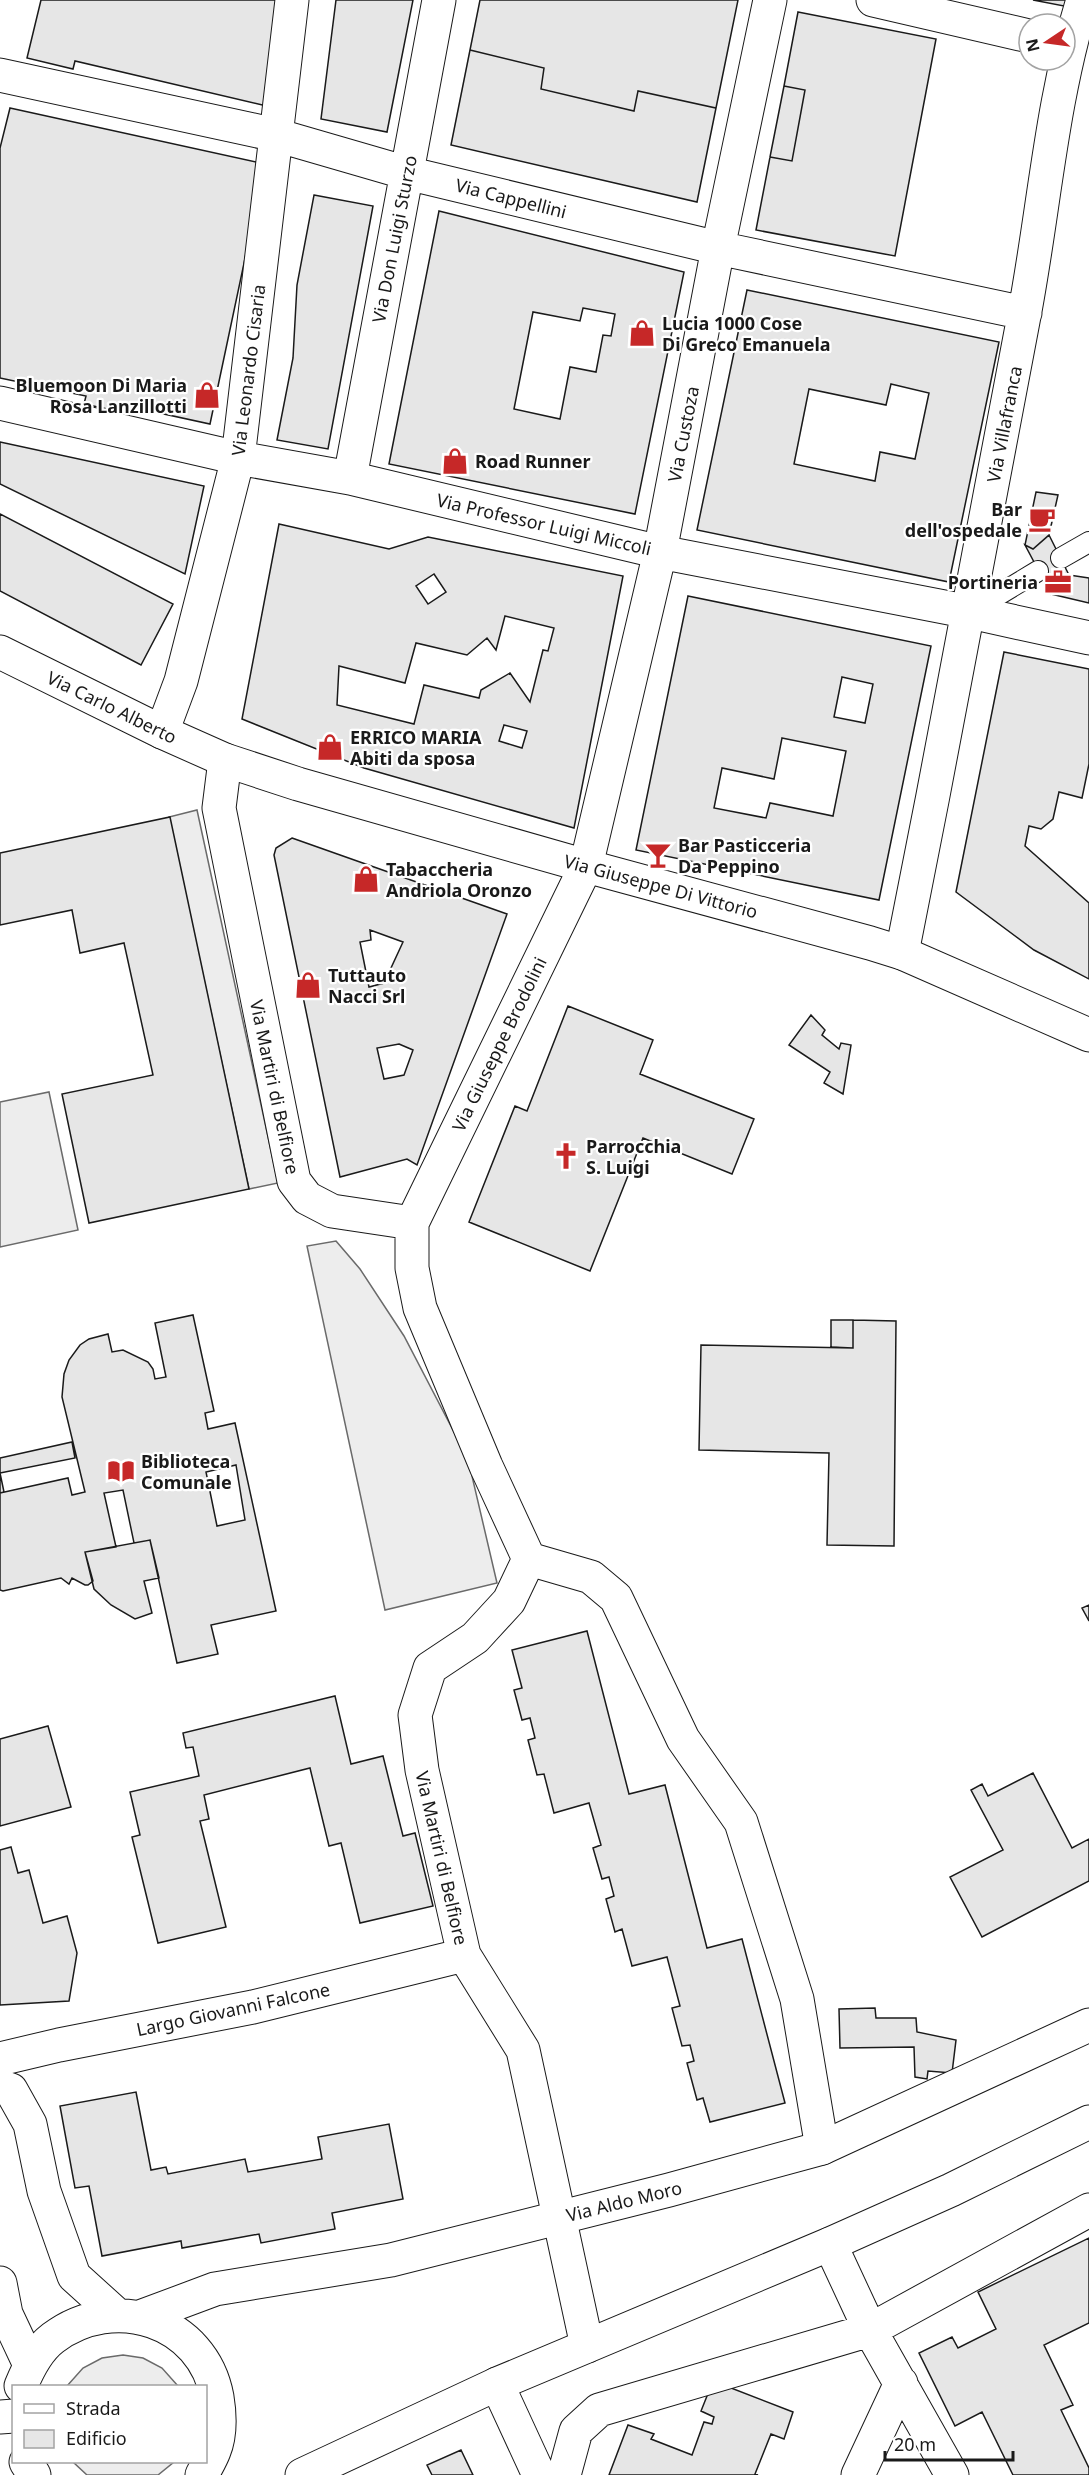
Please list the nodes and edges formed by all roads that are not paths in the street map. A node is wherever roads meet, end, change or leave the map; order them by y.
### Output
1 (292, 0) edge
2 (439, 0) edge
3 (770, 0) edge
4 (873, 0) edge
5 (1083, 0) edge
6 (1077, 16) edge
7 (1017, 33) edge
8 (1063, 72) edge
9 (0, 75) edge
10 (276, 135) junction
11 (407, 173) junction
12 (718, 248) junction
13 (1025, 313) junction
14 (0, 403) edge
15 (238, 458) junction
16 (350, 478) junction
17 (1089, 542) edge
18 (660, 552) junction
19 (1061, 558) dead end
20 (1038, 571) dead end
21 (970, 612) junction
22 (1089, 638) edge
23 (0, 652) edge
24 (162, 732) junction
25 (225, 760) junction
26 (586, 866) junction
27 (902, 953) junction
28 (1089, 1035) edge
29 (412, 1223) junction
30 (529, 1559) junction
31 (464, 1955) junction
32 (1089, 2025) edge
33 (0, 2059) edge
34 (0, 2086) edge
35 (1089, 2122) edge
36 (822, 2148) junction
37 (1089, 2210) edge
38 (560, 2217) junction
39 (830, 2244) junction
40 (0, 2283) edge
41 (128, 2316) junction
42 (870, 2330) junction
43 (587, 2346) junction
44 (25, 2376) edge
45 (901, 2383) junction
46 (497, 2384) junction
47 (201, 2475) edge
48 (302, 2475) edge
49 (539, 2475) edge
50 (564, 2475) edge
51 (858, 2475) edge
52 (952, 2475) edge

1 - 10 street, Via Leonardo Cisaria
2 - 11 street, Via Don Luigi Sturzo
3 - 12 street, Via Custoza
4 - 7 street
5 - 6 street, Via Villafranca
8 - 13 street, Via Villafranca
9 - 10 street, Via Cappellini
10 - 11 street, Via Cappellini
10 - 15 street, Via Leonardo Cisaria
11 - 12 street, Via Cappellini
11 - 16 street, Via Don Luigi Sturzo
12 - 13 street, Via Cappellini
12 - 18 street, Via Custoza
13 - 21 street, Via Villafranca
14 - 15 street, Via Professor Luigi Miccoli
15 - 16 street, Via Professor Luigi Miccoli
15 - 24 street, Via Leonardo Cisaria
16 - 18 street, Via Professor Luigi Miccoli
17 - 19 lane
18 - 21 street, Via Professor Luigi Miccoli
18 - 26 street, Via Custoza
20 - 21 lane
21 - 22 street, Via Professor Luigi Miccoli
21 - 27 street, Via Villafranca
23 - 24 street, Via Carlo Alberto
24 - 25 street, Via Carlo Alberto
25 - 26 street, Via Giuseppe Di Vittorio
25 - 29 street, Via Martiri di Belfiore
26 - 27 street, Via Giuseppe Di Vittorio
26 - 29 street, Via Giuseppe Brodolini
27 - 28 street, Via Giuseppe Di Vittorio
29 - 30 street
30 - 31 street, Via Martiri di Belfiore
30 - 36 street
31 - 33 street, Largo Giovanni Falcone
31 - 38 street, Via Martiri di Belfiore
32 - 36 street, Via Aldo Moro
34 - 41 street
35 - 39 street
36 - 38 street, Via Aldo Moro
37 - 42 street
38 - 41 street, Via Aldo Moro
38 - 43 street, Via Martiri di Belfiore
39 - 42 street
39 - 43 street
40 - 44 street
41 - 44 street, Via Aldo Moro
41 - 47 street
42 - 45 street
42 - 50 street
43 - 46 street
45 - 51 street
45 - 52 street
46 - 48 street
46 - 49 street

